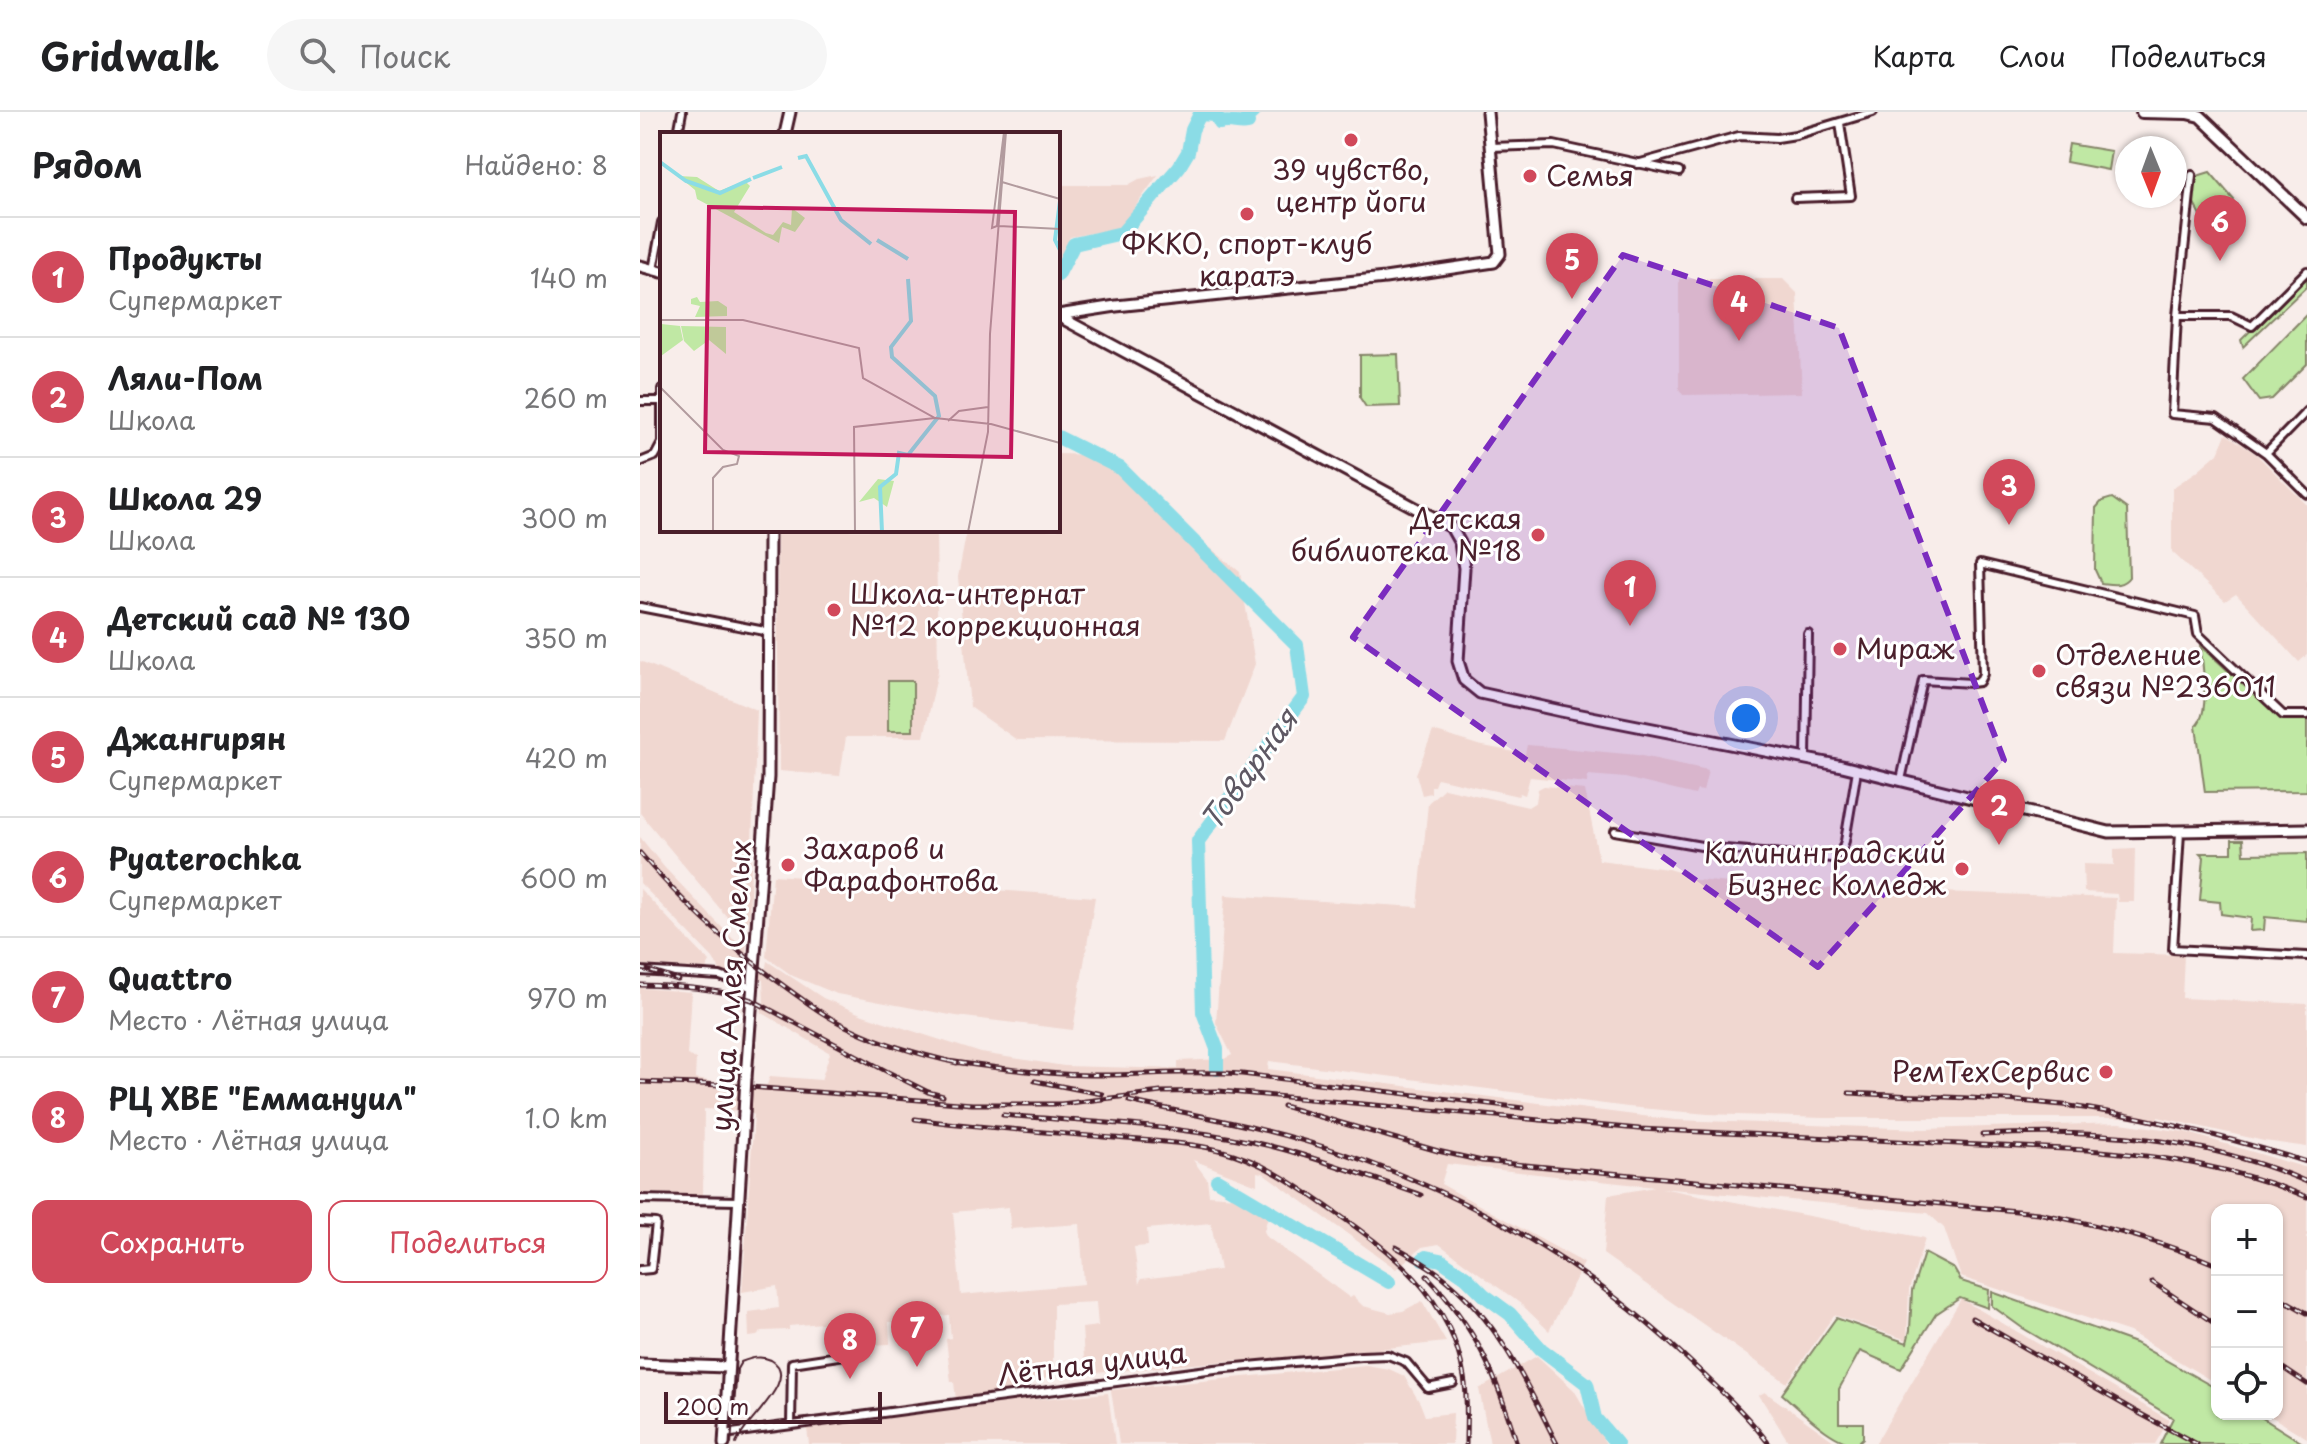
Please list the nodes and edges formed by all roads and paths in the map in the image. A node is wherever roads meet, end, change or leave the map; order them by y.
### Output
1 (682, 112) edge
2 (790, 112) edge
3 (1487, 112) edge
4 (1873, 112) edge
5 (2142, 112) edge
6 (1840, 123) junction
7 (678, 132) edge
8 (785, 132) edge
9 (1490, 147) junction
10 (1637, 164) junction
11 (1679, 172) dead end
12 (2192, 175) dead end
13 (1795, 198) dead end
14 (2307, 218) edge
15 (660, 246) edge
16 (640, 266) edge
17 (658, 271) edge
18 (2307, 271) edge
19 (1095, 309) junction
20 (1060, 316) edge
21 (2177, 316) junction
22 (1060, 317) edge
23 (1088, 331) junction
24 (2307, 411) edge
25 (660, 447) edge
26 (2266, 453) junction
27 (640, 462) edge
28 (2307, 494) edge
29 (769, 532) edge
30 (640, 607) edge
31 (770, 632) junction
32 (1808, 634) dead end
33 (2307, 715) edge
34 (1806, 758) junction
35 (1857, 770) junction
36 (1896, 779) junction
37 (2307, 829) edge
38 (1615, 831) dead end
39 (2180, 832) junction
40 (2307, 956) edge
41 (640, 971) edge
42 (753, 988) junction
43 (640, 1199) edge
44 (738, 1201) junction
45 (640, 1222) edge
46 (640, 1270) edge
47 (865, 1352) dead end
48 (640, 1364) edge
49 (727, 1367) junction
50 (1453, 1383) dead end
51 (791, 1425) junction
52 (724, 1439) edge

1 - 7 street
2 - 8 main road
3 - 9 main road
4 - 6 street
5 - 14 main road
6 - 10 street
6 - 13 street
9 - 10 street
9 - 19 main road
10 - 11 street
12 - 21 street
15 - 17 street
16 - 17 main road
18 - 21 street
19 - 20 main road
19 - 23 main road
21 - 26 street
22 - 23 main road
23 - 34 main road
24 - 26 street
25 - 27 street
26 - 28 street
29 - 31 main road, улица Аллея Смелых
30 - 31 street
31 - 42 main road, улица Аллея Смелых
32 - 34 street
33 - 36 street
34 - 35 main road
35 - 36 main road
35 - 38 street
36 - 39 main road
37 - 39 main road
39 - 40 street
41 - 42 street
42 - 44 main road, улица Аллея Смелых, bridge
43 - 44 street
44 - 49 main road, улица Аллея Смелых
45 - 46 street
47 - 51 street
48 - 49 main road
49 - 52 main road, улица Аллея Смелых
50 - 51 street, Лётная улица
51 - 52 street, Лётная улица

